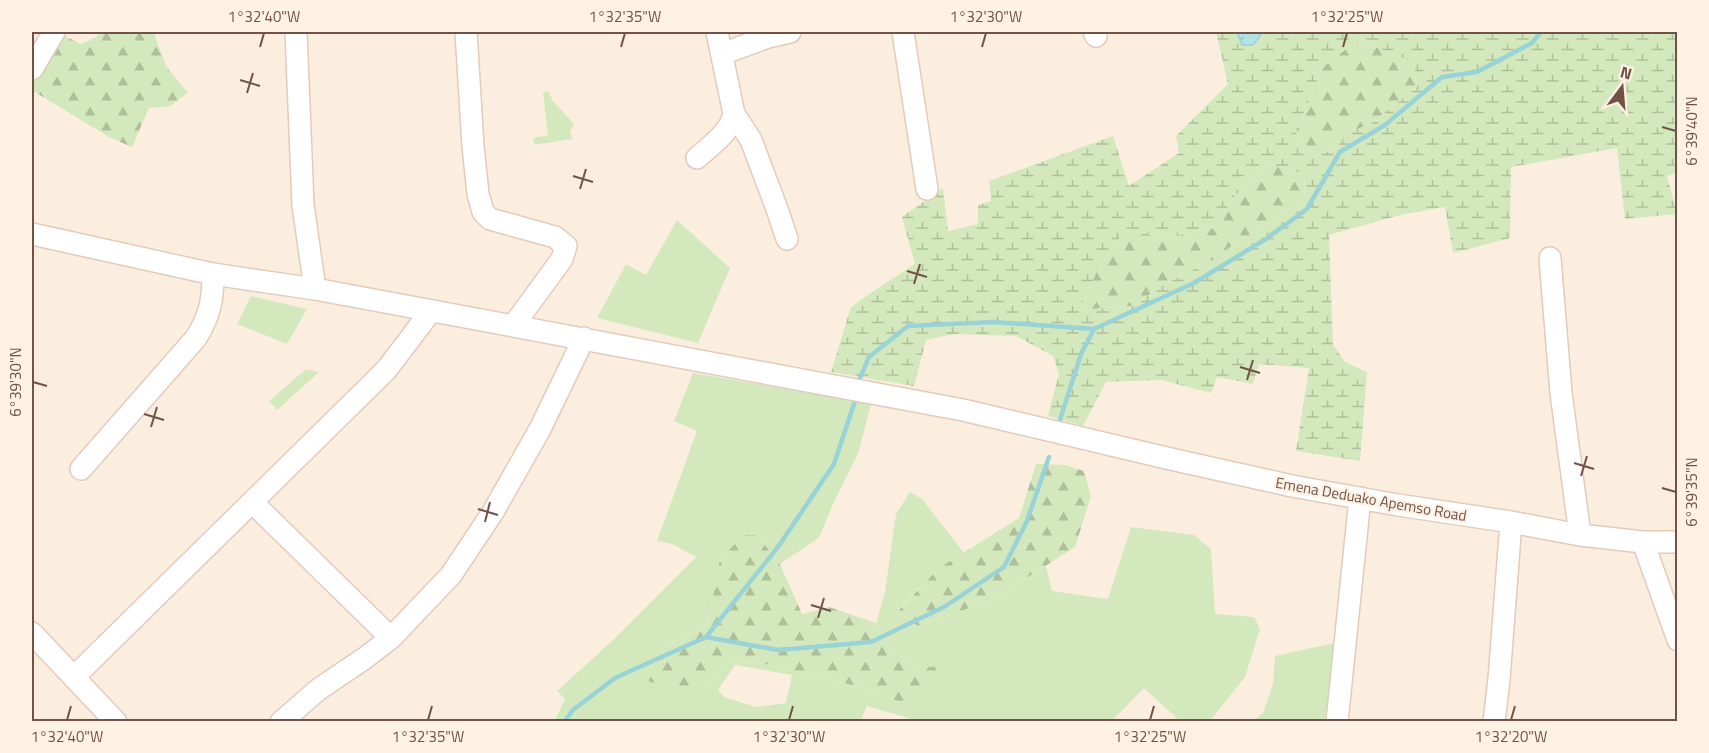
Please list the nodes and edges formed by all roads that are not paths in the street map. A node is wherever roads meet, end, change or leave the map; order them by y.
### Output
1 (54, 32) edge
2 (296, 32) edge
3 (466, 32) edge
4 (717, 32) edge
5 (790, 32) edge
6 (903, 32) edge
7 (722, 54) junction
8 (32, 69) edge
9 (734, 114) junction
10 (697, 158) dead end
11 (927, 189) dead end
12 (32, 234) edge
13 (787, 239) dead end
14 (1550, 258) dead end
15 (213, 274) junction
16 (315, 290) junction
17 (431, 311) junction
18 (513, 326) junction
19 (584, 339) junction
20 (81, 469) dead end
21 (1360, 498) junction
22 (252, 501) junction
23 (1511, 522) junction
24 (1580, 535) junction
25 (1643, 542) junction
26 (1677, 542) edge
27 (32, 633) edge
28 (391, 638) junction
29 (1677, 640) edge
30 (74, 677) junction
31 (116, 722) edge
32 (281, 722) edge
33 (1337, 722) edge
34 (1494, 722) edge

1 - 8 street
2 - 16 street
3 - 18 street
4 - 7 street
5 - 7 street
6 - 11 street
7 - 9 street
9 - 10 street
9 - 13 street
12 - 15 street, Emena Deduako Apemso Road
14 - 24 street
15 - 16 street, Emena Deduako Apemso Road
15 - 20 street
16 - 17 street, Emena Deduako Apemso Road
17 - 18 street, Emena Deduako Apemso Road
17 - 22 street
18 - 19 street, Emena Deduako Apemso Road
19 - 21 street, Emena Deduako Apemso Road
19 - 28 street
21 - 23 street, Emena Deduako Apemso Road
21 - 33 street
22 - 28 street
22 - 30 street
23 - 24 street, Emena Deduako Apemso Road
23 - 34 street
24 - 25 street, Emena Deduako Apemso Road
25 - 26 street, Emena Deduako Apemso Road
25 - 29 street
27 - 30 street
28 - 32 street
30 - 31 street

